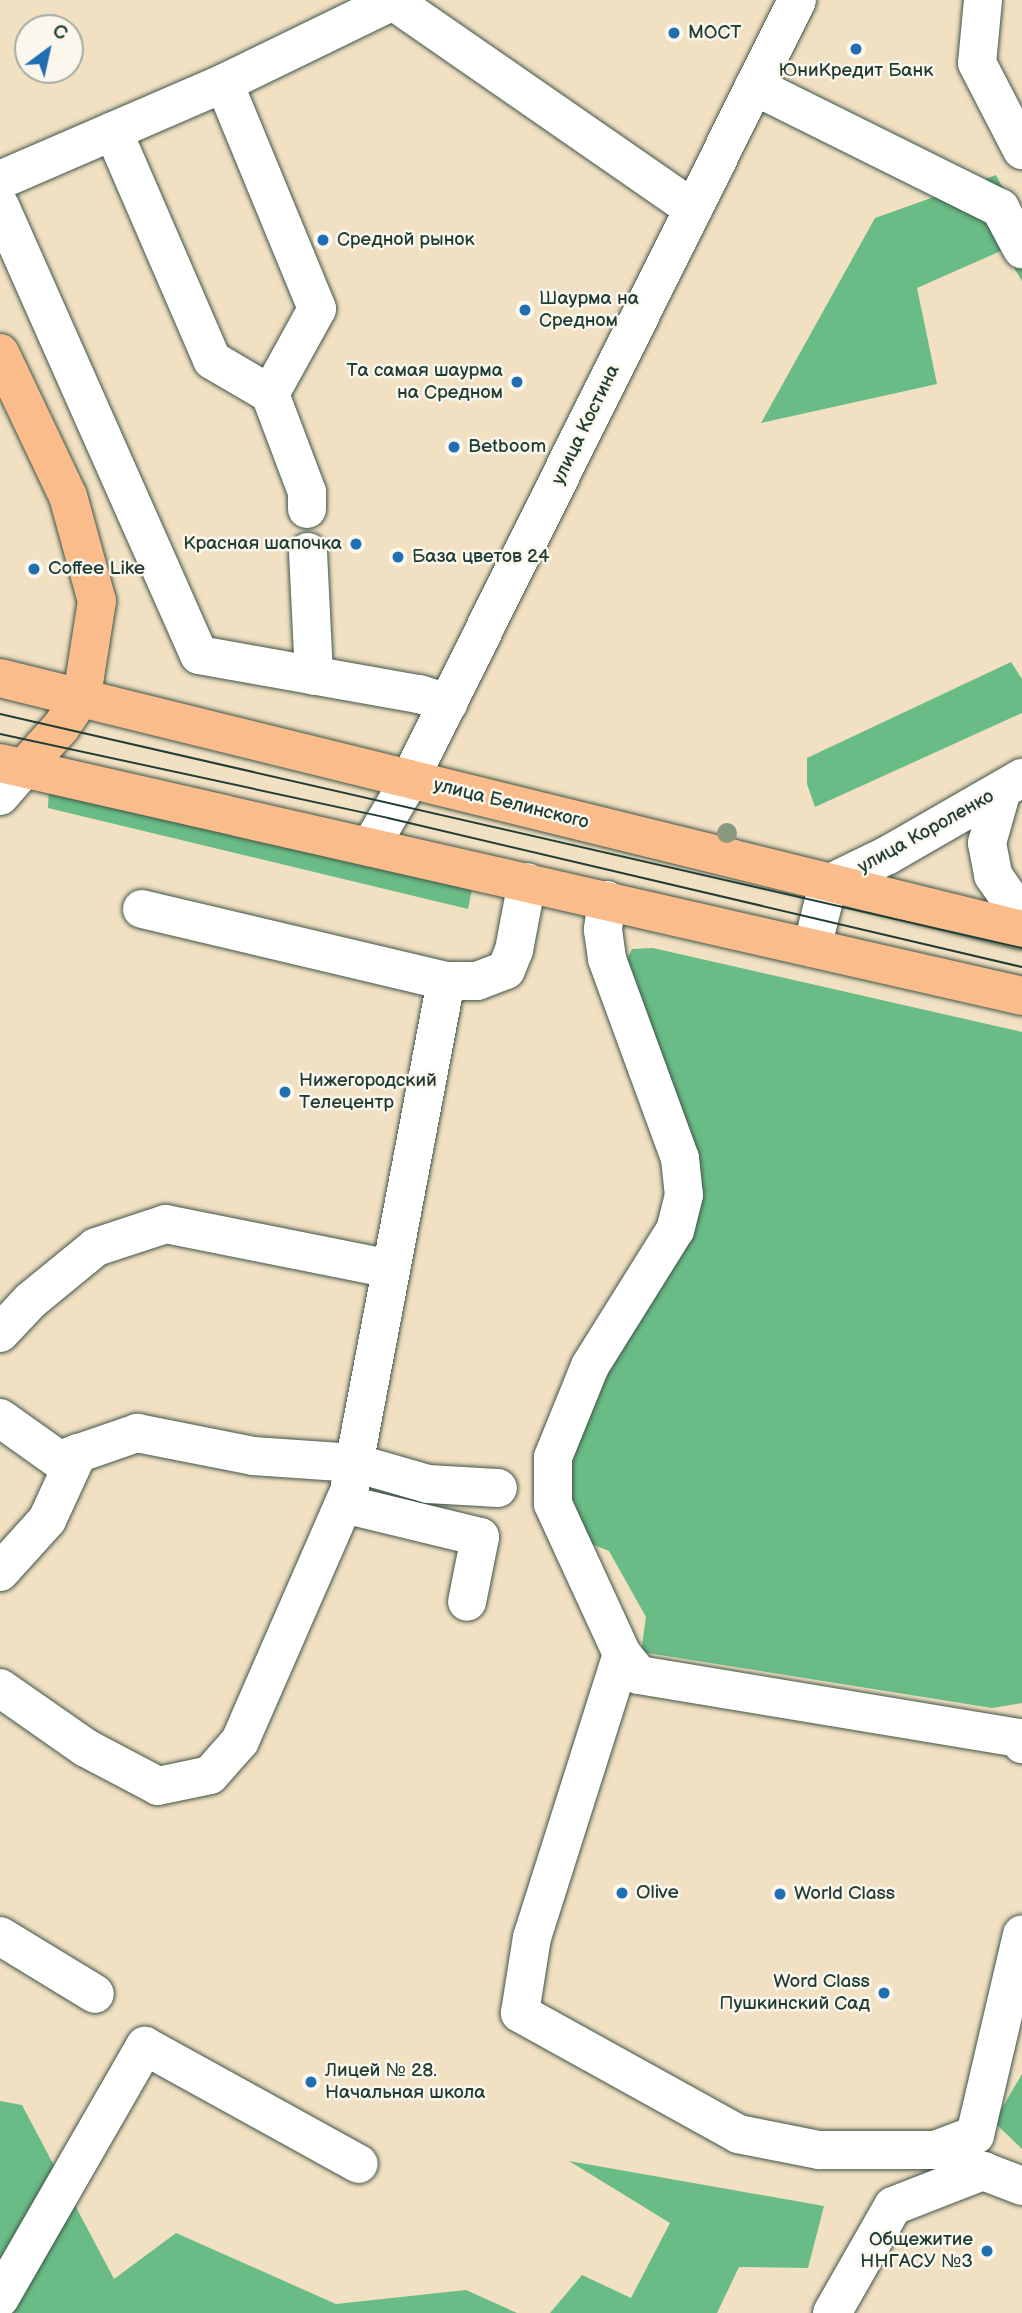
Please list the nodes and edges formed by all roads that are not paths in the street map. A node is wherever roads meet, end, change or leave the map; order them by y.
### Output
1 (797, 0) edge
2 (982, 0) edge
3 (224, 83) junction
4 (754, 86) junction
5 (113, 131) junction
6 (1022, 150) edge
7 (0, 180) edge
8 (0, 206) edge
9 (693, 209) junction
10 (1022, 249) edge
11 (0, 353) edge
12 (270, 394) junction
13 (307, 509) dead end
14 (308, 552) dead end
15 (314, 676) junction
16 (0, 678) edge
17 (82, 696) junction
18 (449, 703) junction
19 (8, 776) edge
20 (410, 779) junction
21 (1012, 784) edge
22 (370, 847) junction
23 (527, 882) junction
24 (828, 884) junction
25 (607, 900) junction
26 (142, 909) dead end
27 (1022, 917) edge
28 (1022, 930) edge
29 (812, 948) junction
30 (446, 981) junction
31 (1022, 996) edge
32 (391, 1269) junction
33 (0, 1333) edge
34 (0, 1418) edge
35 (78, 1453) junction
36 (355, 1463) junction
37 (498, 1488) dead end
38 (344, 1504) junction
39 (0, 1572) edge
40 (467, 1602) dead end
41 (622, 1654) junction
42 (0, 1688) edge
43 (1022, 1744) edge
44 (1022, 1934) edge
45 (0, 1936) edge
46 (95, 1994) dead end
47 (359, 2164) dead end
48 (1022, 2186) edge
49 (0, 2298) edge
50 (832, 2313) edge

1 - 4 street, улица Костина
2 - 6 street
3 - 5 street
3 - 9 street
3 - 12 street
4 - 9 street, улица Костина
4 - 10 street
5 - 7 street
5 - 12 street
8 - 15 street
9 - 18 street, улица Костина
11 - 17 main road
12 - 13 street
14 - 15 street
15 - 18 street
16 - 17 main road, улица Белинского
17 - 19 main road
17 - 20 main road, улица Белинского
18 - 20 street, улица Костина
19 - 22 main road
20 - 22 street, улица Костина
20 - 24 main road, улица Белинского
21 - 24 street, улица Короленко
21 - 27 street
22 - 23 main road
23 - 25 main road
23 - 30 street
24 - 28 main road, улица Белинского
24 - 29 street
25 - 29 main road
25 - 41 street
26 - 30 street
29 - 31 main road
30 - 32 street
32 - 33 street
32 - 36 street
34 - 35 street
35 - 36 street
35 - 39 street
36 - 37 street
36 - 38 street
38 - 40 street
38 - 42 street
41 - 43 street
41 - 44 street
45 - 46 street
47 - 49 street
48 - 50 street

